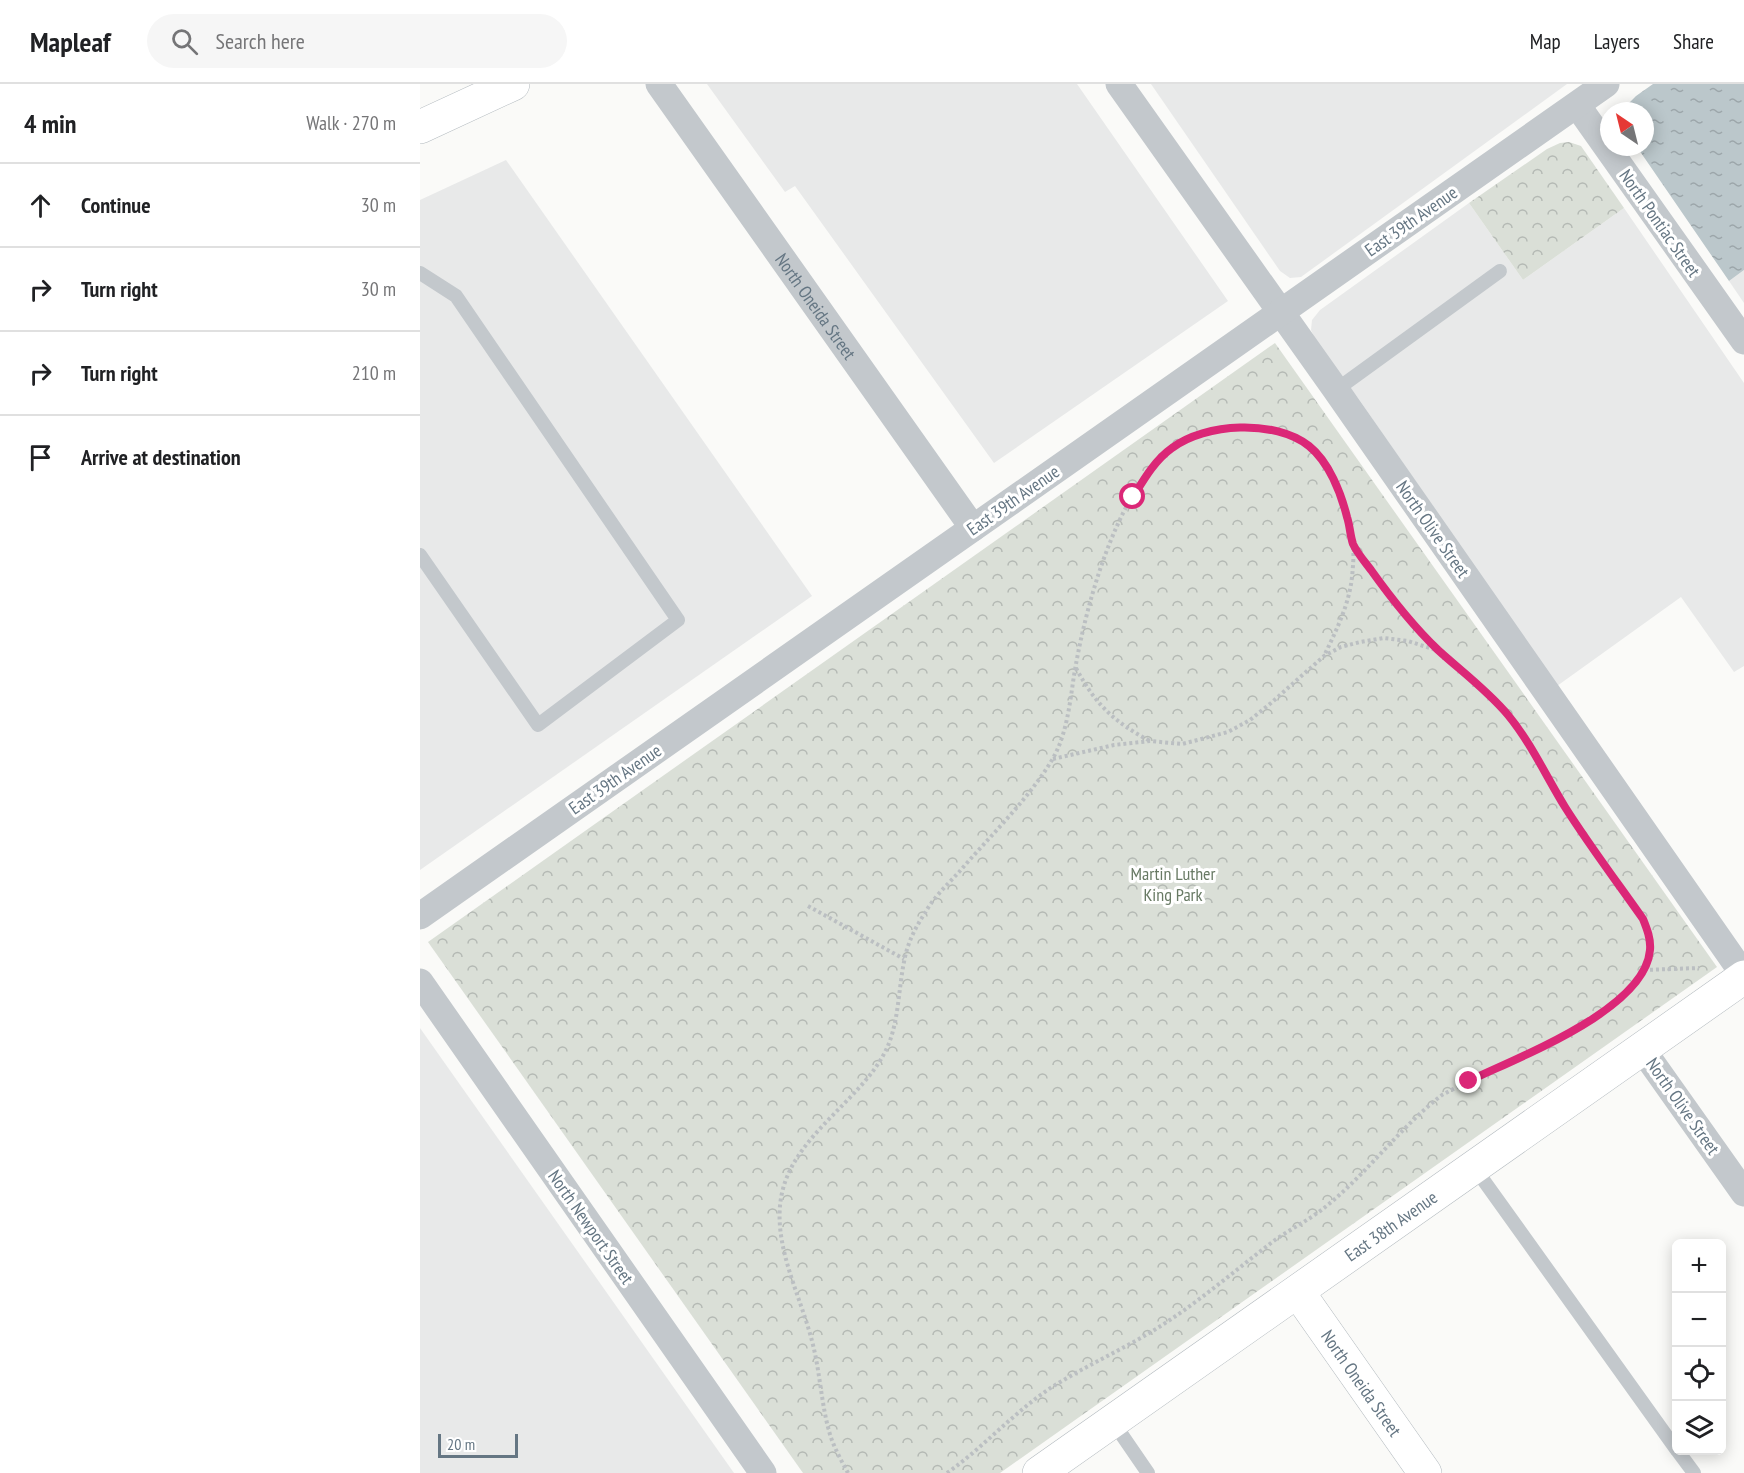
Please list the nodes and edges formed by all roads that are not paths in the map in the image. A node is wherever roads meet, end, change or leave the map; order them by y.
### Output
1 (513, 84) edge
2 (658, 84) edge
3 (1119, 84) edge
4 (1606, 84) edge
5 (1577, 105) junction
6 (420, 127) edge
7 (1500, 271) dead end
8 (420, 273) edge
9 (1281, 312) junction
10 (1744, 341) edge
11 (1336, 390) junction
12 (973, 528) junction
13 (420, 555) edge
14 (420, 916) edge
15 (1744, 976) edge
16 (420, 982) edge
17 (1642, 1049) junction
18 (1474, 1167) junction
19 (1744, 1193) edge
20 (1298, 1292) junction
21 (1113, 1422) junction
22 (1672, 1443) edge
23 (1681, 1455) edge
24 (763, 1473) edge
25 (1039, 1473) edge
26 (1148, 1473) edge
27 (1425, 1473) edge
28 (1694, 1473) edge

1 - 6 street
2 - 12 street, North Oneida Street
3 - 9 street, North Olive Street
4 - 5 street, East 39th Avenue
5 - 9 street, East 39th Avenue
5 - 10 street, North Pontiac Street
7 - 11 lane
8 - 13 lane
9 - 11 street, North Olive Street
9 - 12 street, East 39th Avenue
11 - 15 street, North Olive Street
12 - 14 street, East 39th Avenue
15 - 17 street, East 38th Avenue
16 - 24 street, North Newport Street
17 - 18 street, East 38th Avenue
17 - 19 street, North Olive Street
18 - 20 street, East 38th Avenue
18 - 22 lane
20 - 21 street, East 38th Avenue
20 - 27 street, North Oneida Street
21 - 25 street, East 38th Avenue
21 - 26 lane
23 - 28 lane

